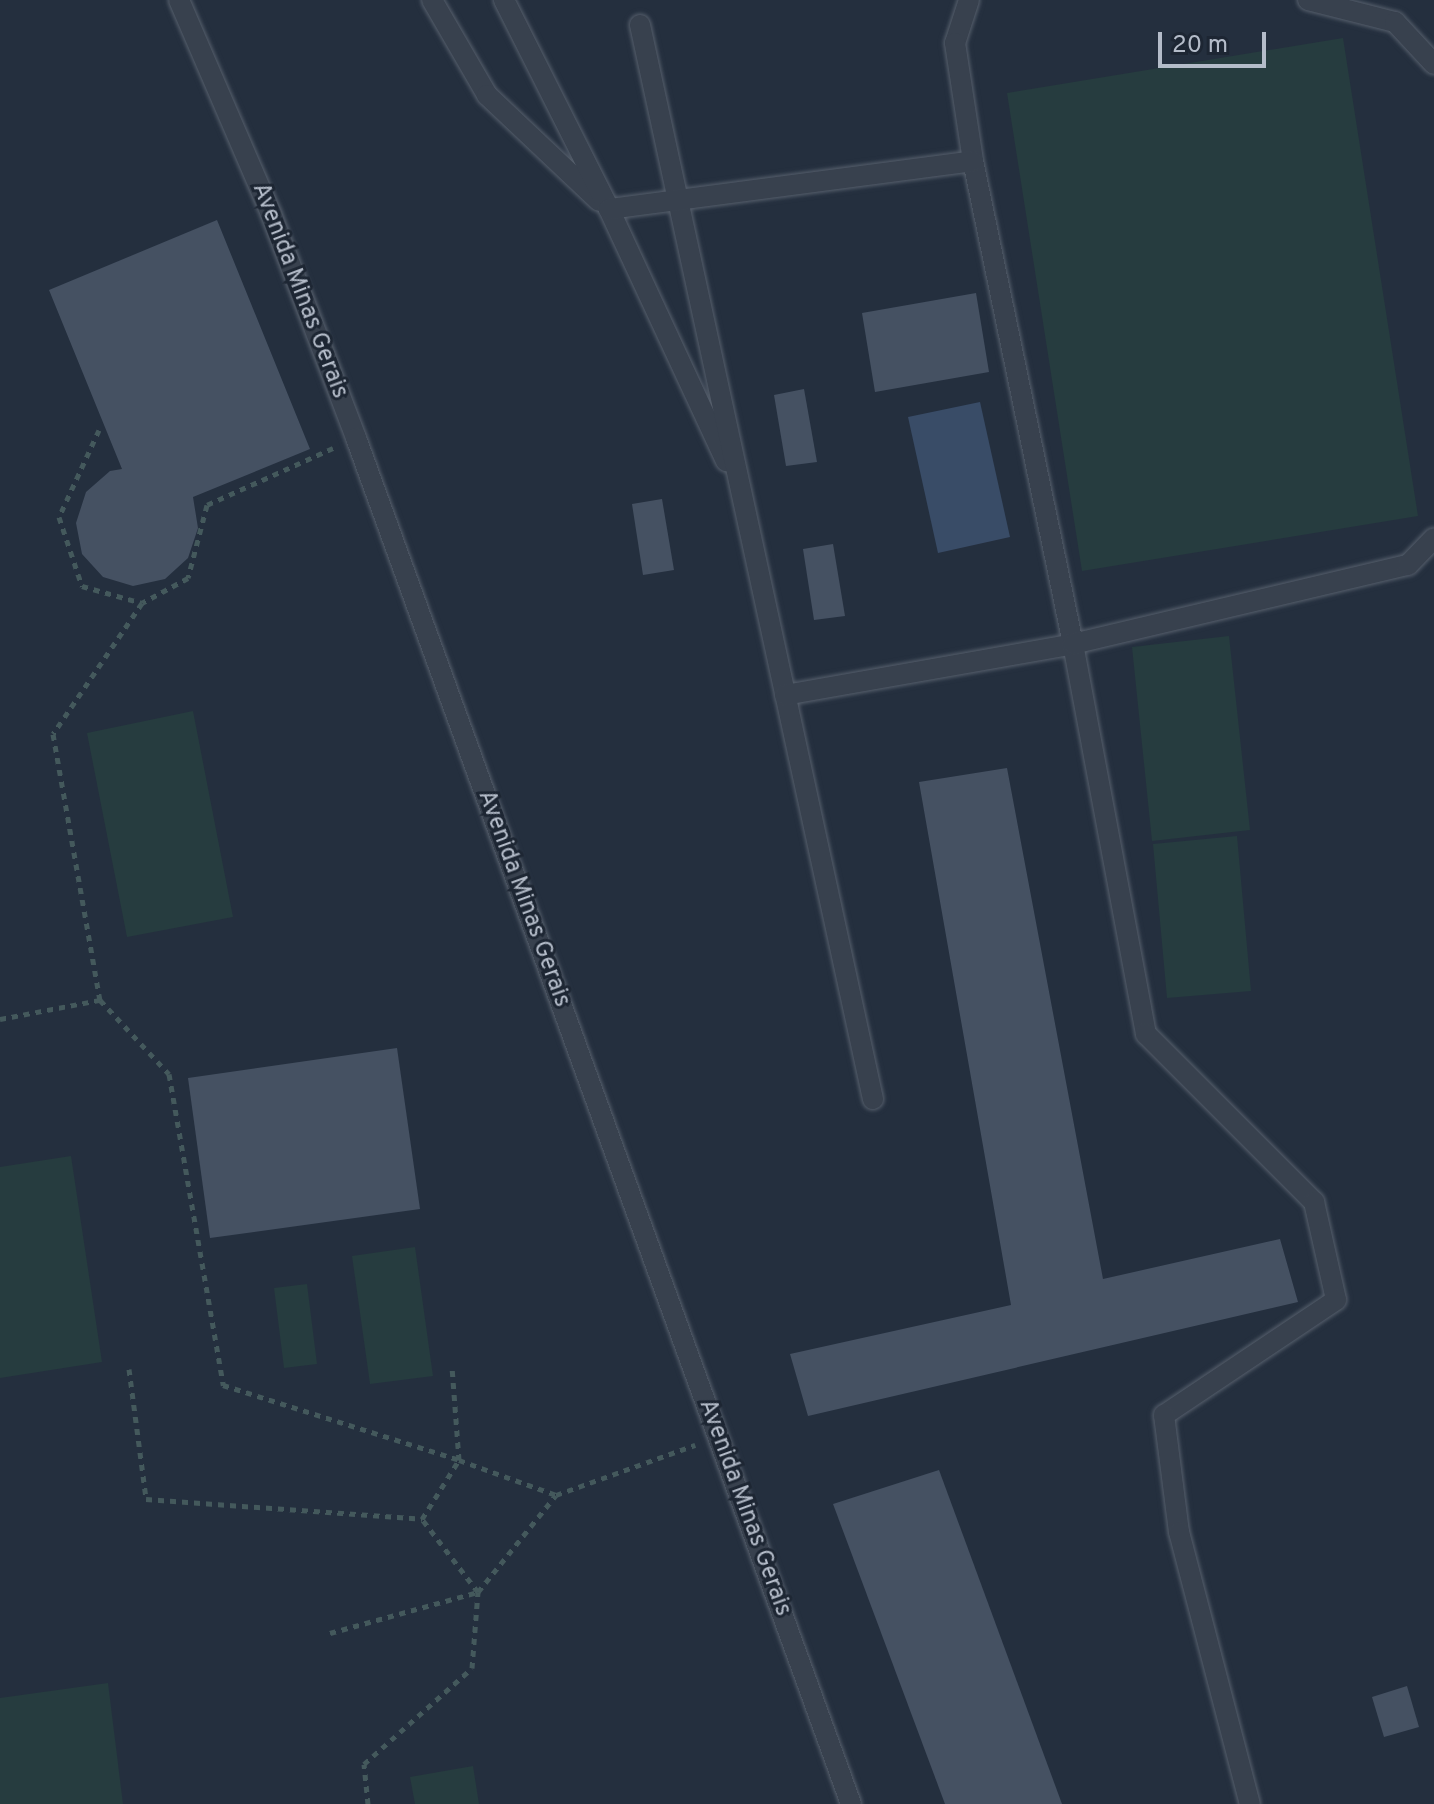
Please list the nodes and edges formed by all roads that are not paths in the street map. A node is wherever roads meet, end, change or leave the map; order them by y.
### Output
1 (179, 0) edge
2 (432, 0) edge
3 (504, 0) edge
4 (969, 0) edge
5 (1308, 0) edge
6 (640, 25) dead end
7 (1434, 64) edge
8 (973, 161) junction
9 (678, 201) junction
10 (609, 209) junction
11 (742, 495) junction
12 (1434, 538) edge
13 (1073, 644) junction
14 (785, 695) junction
15 (873, 1099) dead end
16 (851, 1804) edge
17 (1250, 1804) edge

1 - 16 lane, Avenida Minas Gerais
2 - 10 lane
3 - 10 lane
4 - 8 lane
5 - 7 lane
6 - 9 lane
8 - 9 lane
8 - 13 lane
9 - 10 lane
9 - 11 lane
10 - 11 lane
11 - 14 lane
12 - 13 lane
13 - 14 lane
13 - 17 lane
14 - 15 lane

